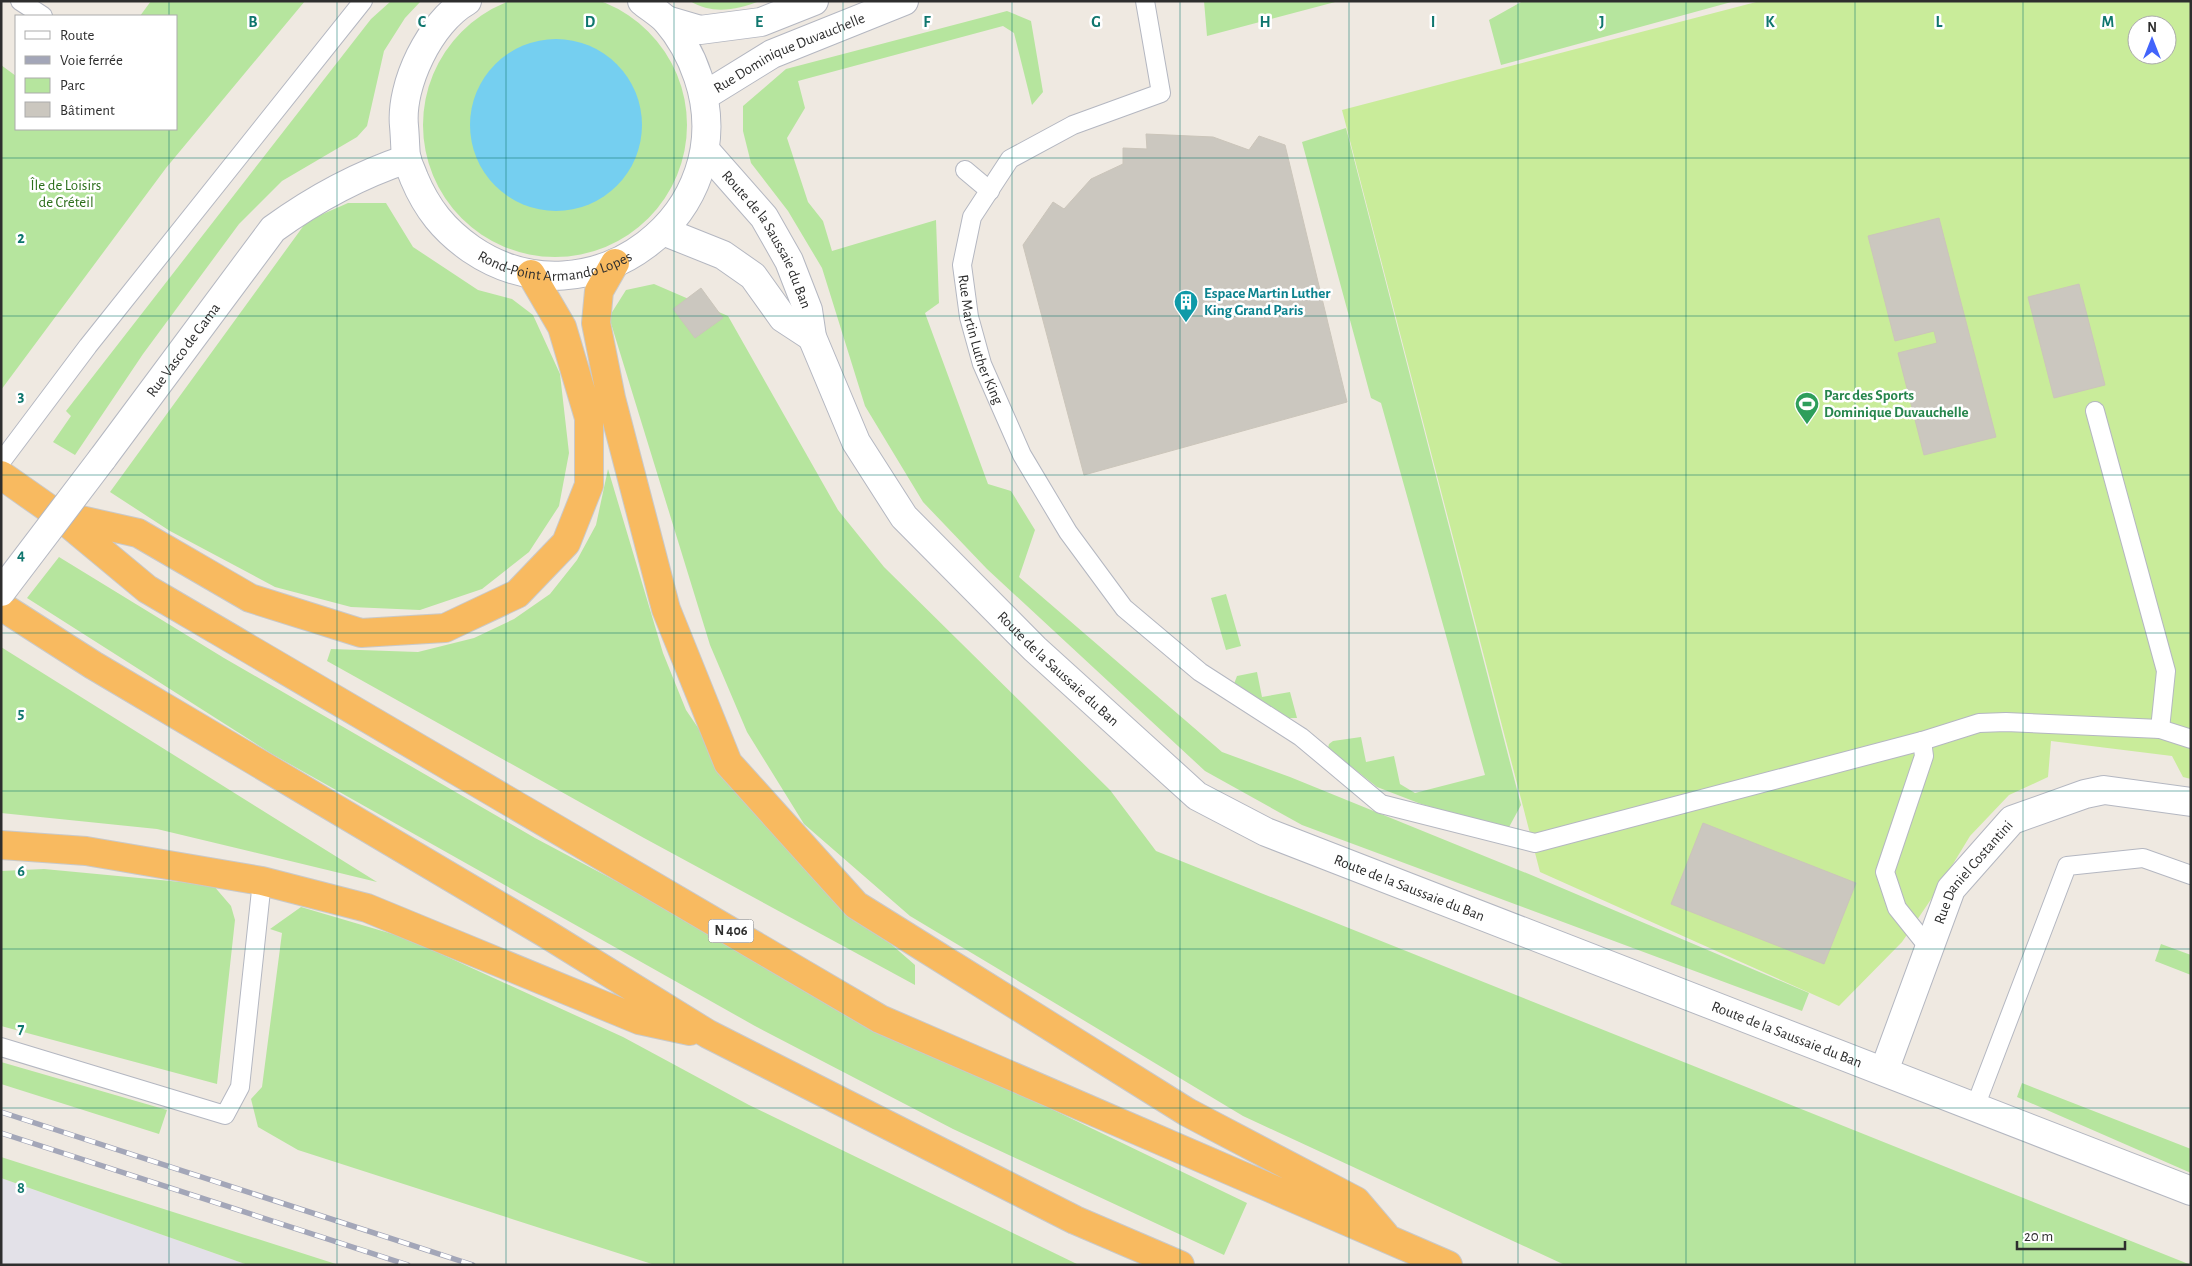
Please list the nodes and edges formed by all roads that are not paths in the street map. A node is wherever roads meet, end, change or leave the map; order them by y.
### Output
1 (20, 1) edge
2 (363, 1) edge
3 (467, 1) edge
4 (642, 1) edge
5 (814, 1) edge
6 (904, 1) edge
7 (1145, 1) edge
8 (41, 15) edge
9 (666, 20) junction
10 (704, 96) junction
11 (705, 150) junction
12 (406, 159) junction
13 (965, 170) dead end
14 (990, 191) junction
15 (663, 231) junction
16 (615, 263) junction
17 (531, 274) junction
18 (812, 337) junction
19 (2095, 410) dead end
20 (1, 462) edge
21 (1, 475) edge
22 (58, 515) junction
23 (1, 592) edge
24 (1, 606) edge
25 (2160, 729) junction
26 (2191, 739) edge
27 (1922, 741) junction
28 (2191, 802) edge
29 (1, 845) edge
30 (2191, 874) edge
31 (262, 881) junction
32 (1929, 948) junction
33 (708, 1034) junction
34 (1, 1047) edge
35 (1884, 1071) junction
36 (1975, 1107) junction
37 (2191, 1191) edge
38 (1391, 1242) junction
39 (1180, 1265) edge
40 (1448, 1265) edge

1 - 8 lane
2 - 20 lane
3 - 12 main road, Rond-Point Armando Lopes
4 - 9 main road, Rond-Point Armando Lopes
5 - 9 main road
6 - 10 main road, Rue Dominique Duvauchelle
7 - 14 lane, Rue Martin Luther King
9 - 10 main road, Rond-Point Armando Lopes
10 - 11 main road, Rond-Point Armando Lopes
11 - 15 main road, Rond-Point Armando Lopes
11 - 18 main road, Route de la Saussaie du Ban
12 - 17 main road, Rond-Point Armando Lopes
12 - 23 main road, Rue Vasco de Gama, bridge
13 - 14 lane
14 - 27 lane, Rue Martin Luther King
15 - 16 main road, Rond-Point Armando Lopes
15 - 18 main road, Route de la Saussaie du Ban
16 - 17 main road, Rond-Point Armando Lopes
16 - 38 highway
17 - 22 highway
18 - 35 main road, Route de la Saussaie du Ban
19 - 25 lane
21 - 22 highway, N 406
22 - 38 highway, N 406
24 - 33 highway
25 - 26 lane
25 - 27 lane
27 - 32 lane
28 - 32 main road, Rue Daniel Costantini
29 - 31 highway
30 - 36 lane
31 - 33 highway
31 - 34 lane
32 - 35 main road, Rue Daniel Costantini
33 - 39 highway
35 - 36 main road, Route de la Saussaie du Ban
36 - 37 main road, Route de la Saussaie du Ban
38 - 40 highway, N 406

